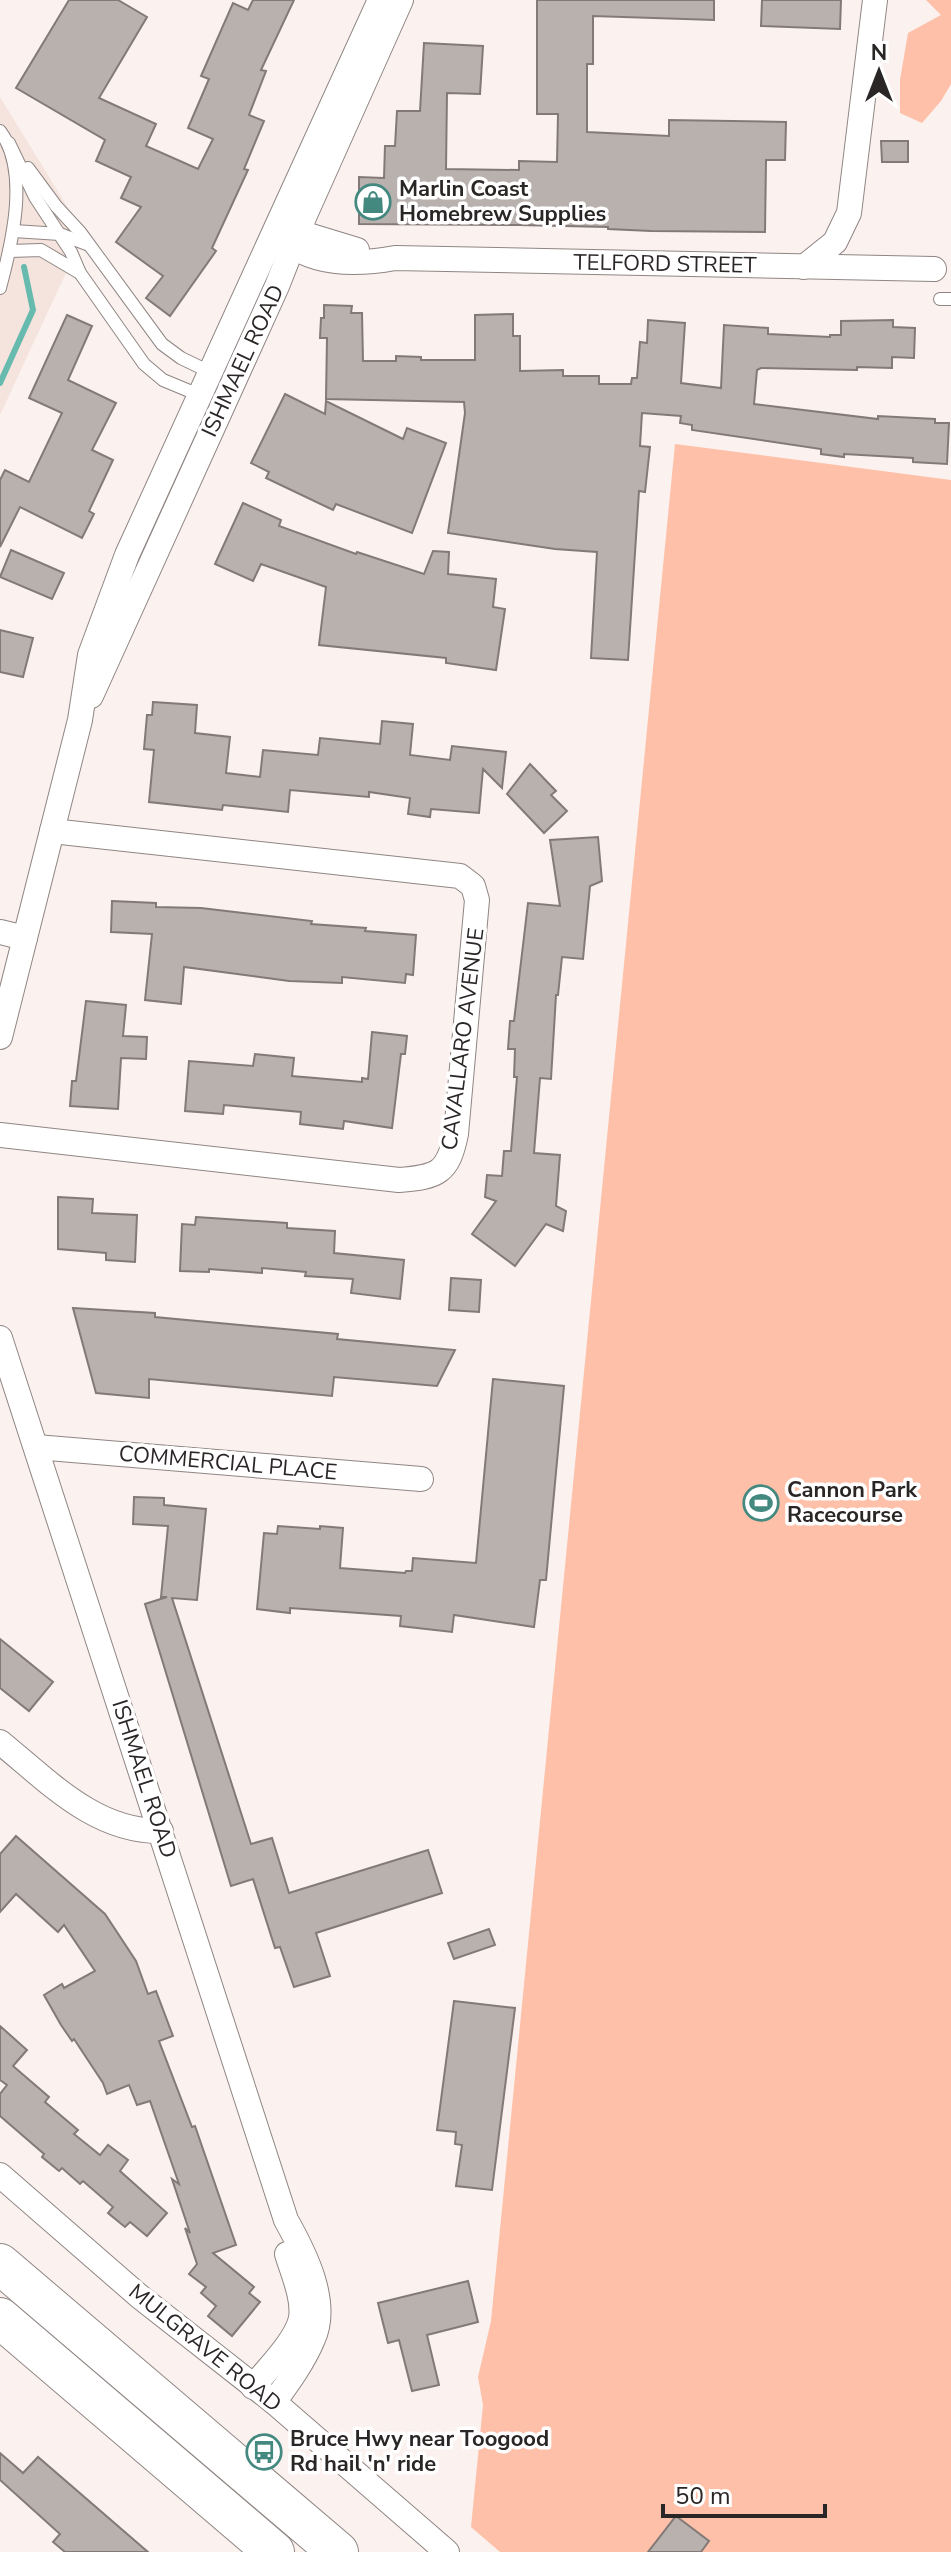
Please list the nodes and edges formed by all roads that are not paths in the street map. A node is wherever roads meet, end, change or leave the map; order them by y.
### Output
1 (380, 0) edge
2 (401, 0) edge
3 (875, 0) edge
4 (0, 131) edge
5 (9, 143) junction
6 (14, 231) junction
7 (60, 234) junction
8 (288, 237) junction
9 (90, 245) junction
10 (10, 251) junction
11 (804, 267) junction
12 (934, 269) dead end
13 (80, 273) junction
14 (0, 288) edge
15 (210, 372) junction
16 (228, 394) junction
17 (199, 395) junction
18 (80, 720) junction
19 (52, 831) junction
20 (0, 932) edge
21 (25, 938) junction
22 (0, 1037) edge
23 (0, 1135) edge
24 (0, 1338) edge
25 (36, 1447) junction
26 (421, 1479) dead end
27 (0, 1742) edge
28 (161, 1831) junction
29 (0, 2175) edge
30 (286, 2220) junction
31 (0, 2264) edge
32 (0, 2318) edge
33 (253, 2387) junction
34 (274, 2402) junction
35 (274, 2552) edge
36 (338, 2552) edge
37 (447, 2552) edge

1 - 8 street, ISHMAEL ROAD
2 - 8 street, ISHMAEL ROAD
3 - 11 street
4 - 5 lane
5 - 6 lane
5 - 7 lane
5 - 9 lane
6 - 7 lane
6 - 10 lane
7 - 9 lane
7 - 13 lane
8 - 11 street, TELFORD STREET
8 - 15 street, ISHMAEL ROAD
8 - 16 street, ISHMAEL ROAD
9 - 15 lane
10 - 13 lane
10 - 14 lane
11 - 12 street, TELFORD STREET
13 - 17 lane
15 - 16 street
15 - 17 street, ISHMAEL ROAD
16 - 17 street
16 - 18 street, ISHMAEL ROAD
17 - 18 street, ISHMAEL ROAD
18 - 19 street, ISHMAEL ROAD
19 - 21 street, ISHMAEL ROAD
19 - 23 street, CAVALLARO AVENUE
20 - 21 street
21 - 22 street, ISHMAEL ROAD
24 - 25 street, ISHMAEL ROAD
25 - 26 street, COMMERCIAL PLACE
25 - 28 street, ISHMAEL ROAD
27 - 28 street
28 - 30 street, ISHMAEL ROAD
29 - 33 street, MULGRAVE ROAD
30 - 33 street, ISHMAEL ROAD
30 - 34 street, ISHMAEL ROAD
31 - 36 main road
32 - 35 main road
33 - 34 street, MULGRAVE ROAD
34 - 37 street, MULGRAVE ROAD

